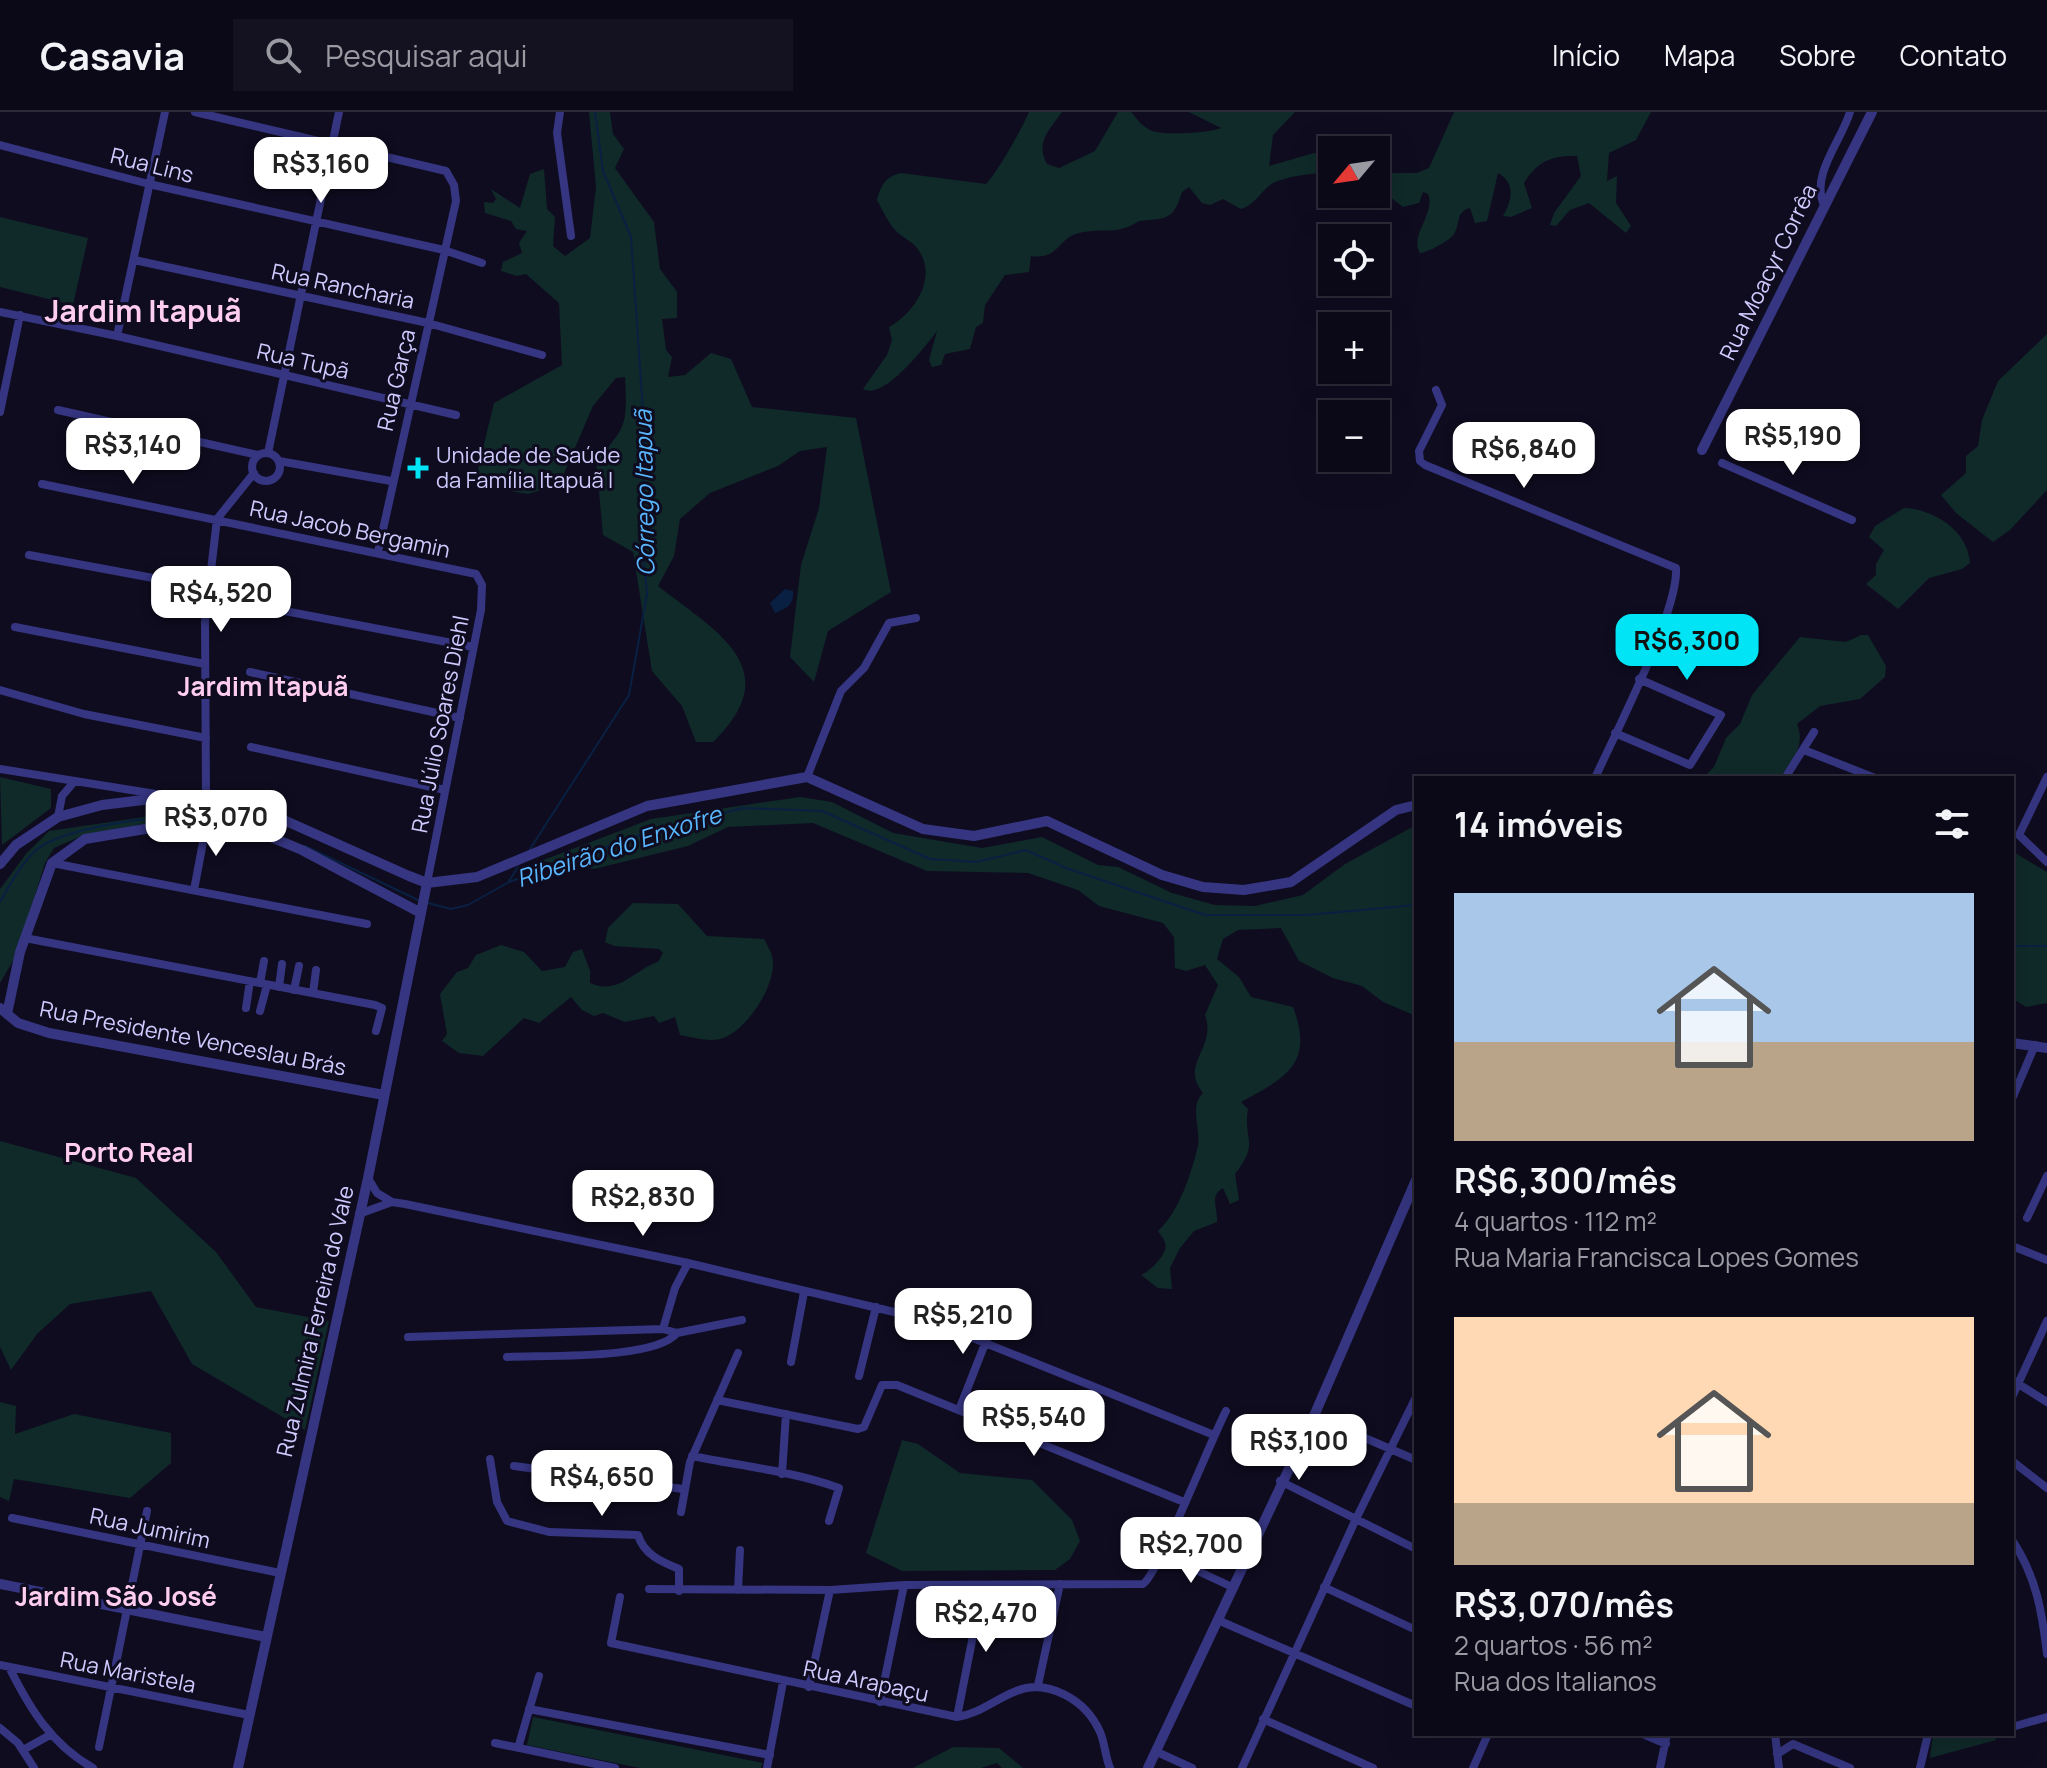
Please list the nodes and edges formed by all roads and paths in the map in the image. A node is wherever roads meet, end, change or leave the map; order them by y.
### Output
1 (165, 112) edge
2 (195, 112) edge
3 (339, 112) edge
4 (560, 112) edge
5 (1850, 112) edge
6 (1872, 112) edge
7 (332, 142) junction
8 (0, 145) edge
9 (149, 184) junction
10 (1824, 205) junction
11 (318, 221) junction
12 (571, 236) dead end
13 (444, 250) junction
14 (134, 260) junction
15 (482, 263) dead end
16 (299, 296) junction
17 (0, 312) edge
18 (20, 315) junction
19 (428, 323) junction
20 (117, 336) junction
21 (542, 355) dead end
22 (282, 374) junction
23 (1436, 390) dead end
24 (408, 403) junction
25 (58, 410) dead end
26 (0, 412) edge
27 (456, 415) dead end
28 (1702, 450) dead end
29 (268, 453) junction
30 (258, 455) junction
31 (279, 461) junction
32 (1722, 463) dead end
33 (254, 473) junction
34 (391, 481) junction
35 (42, 484) dead end
36 (217, 519) junction
37 (1852, 520) dead end
38 (378, 552) junction
39 (29, 555) dead end
40 (476, 574) joint
41 (207, 588) junction
42 (248, 604) dead end
43 (916, 618) dead end
44 (15, 627) dead end
45 (473, 647) junction
46 (205, 664) junction
47 (250, 672) dead end
48 (1639, 679) junction
49 (0, 690) edge
50 (460, 718) junction
51 (1814, 732) dead end
52 (1615, 733) junction
53 (206, 738) junction
54 (251, 747) dead end
55 (1804, 750) junction
56 (0, 769) edge
57 (1596, 776) edge
58 (1786, 776) edge
59 (1870, 776) edge
60 (807, 777) junction
61 (2047, 777) edge
62 (74, 782) junction
63 (445, 790) junction
64 (167, 796) junction
65 (206, 798) junction
66 (1414, 806) edge
67 (58, 817) junction
68 (207, 821) junction
69 (2015, 834) edge
70 (2047, 862) edge
71 (52, 863) junction
72 (0, 864) edge
73 (427, 883) junction
74 (194, 890) junction
75 (422, 910) junction
76 (367, 924) dead end
77 (25, 938) junction
78 (264, 961) dead end
79 (282, 964) dead end
80 (299, 966) dead end
81 (316, 970) dead end
82 (259, 983) junction
83 (279, 987) junction
84 (294, 990) junction
85 (313, 993) junction
86 (246, 1008) dead end
87 (3, 1011) edge
88 (260, 1011) dead end
89 (376, 1031) dead end
90 (2014, 1043) edge
91 (2035, 1045) junction
92 (2047, 1048) edge
93 (2014, 1094) edge
94 (384, 1095) junction
95 (2047, 1176) edge
96 (368, 1178) junction
97 (1414, 1192) edge
98 (392, 1202) junction
99 (359, 1214) junction
100 (2027, 1218) dead end
101 (2014, 1247) edge
102 (2047, 1260) edge
103 (688, 1263) junction
104 (804, 1292) junction
105 (876, 1307) junction
106 (997, 1313) dead end
107 (742, 1320) dead end
108 (2047, 1321) edge
109 (663, 1329) junction
110 (677, 1333) junction
111 (408, 1337) dead end
112 (985, 1344) junction
113 (738, 1353) dead end
114 (507, 1357) dead end
115 (791, 1362) dead end
116 (859, 1376) dead end
117 (2015, 1382) edge
118 (717, 1400) junction
119 (1414, 1401) edge
120 (2047, 1402) edge
121 (959, 1410) junction
122 (1226, 1411) dead end
123 (786, 1414) junction
124 (1314, 1416) junction
125 (1214, 1435) junction
126 (1391, 1449) junction
127 (692, 1456) junction
128 (490, 1459) dead end
129 (1414, 1459) edge
130 (2014, 1463) edge
131 (514, 1466) dead end
132 (782, 1474) junction
133 (1280, 1481) junction
134 (2047, 1488) edge
135 (683, 1489) junction
136 (1184, 1502) junction
137 (147, 1511) dead end
138 (681, 1512) dead end
139 (12, 1518) dead end
140 (829, 1521) dead end
141 (1355, 1521) junction
142 (2014, 1543) edge
143 (139, 1544) junction
144 (1414, 1548) edge
145 (740, 1550) dead end
146 (1164, 1555) junction
147 (280, 1573) junction
148 (0, 1584) edge
149 (1060, 1584) junction
150 (904, 1585) junction
151 (983, 1585) junction
152 (1232, 1587) junction
153 (1324, 1587) junction
154 (649, 1589) dead end
155 (738, 1590) junction
156 (830, 1590) junction
157 (679, 1591) junction
158 (620, 1597) dead end
159 (125, 1612) junction
160 (1220, 1621) junction
161 (1414, 1629) edge
162 (266, 1637) junction
163 (1295, 1652) junction
164 (2047, 1654) edge
165 (4, 1666) edge
166 (539, 1676) dead end
167 (783, 1682) junction
168 (1038, 1685) junction
169 (110, 1687) junction
170 (809, 1687) junction
171 (880, 1702) junction
172 (1414, 1705) edge
173 (529, 1709) junction
174 (249, 1715) junction
175 (957, 1717) junction
176 (2047, 1717) edge
177 (1263, 1719) junction
178 (2014, 1726) edge
179 (0, 1728) edge
180 (50, 1735) junction
181 (1487, 1736) edge
182 (1648, 1736) edge
183 (1667, 1736) edge
184 (1775, 1736) edge
185 (1928, 1736) edge
186 (495, 1743) dead end
187 (1666, 1744) junction
188 (99, 1747) dead end
189 (518, 1748) junction
190 (23, 1750) junction
191 (1157, 1752) junction
192 (1777, 1754) junction
193 (770, 1755) junction
194 (34, 1768) edge
195 (93, 1768) edge
196 (238, 1768) edge
197 (615, 1768) edge
198 (767, 1768) edge
199 (1110, 1768) edge
200 (1148, 1768) edge
201 (1192, 1768) edge
202 (1242, 1768) edge
203 (1373, 1768) edge
204 (1473, 1768) edge
205 (1660, 1768) edge
206 (1779, 1768) edge
207 (1850, 1768) edge
208 (1920, 1768) edge

1 - 9 street
2 - 7 street
3 - 7 street
4 - 12 street
5 - 10 street
6 - 10 street, Rua Moacyr Corrêa
7 - 11 street
7 - 13 street, Rua Garça
8 - 9 street, Rua Lins
9 - 11 street, Rua Lins
9 - 14 street
10 - 28 street, Rua Moacyr Corrêa
11 - 13 street, Rua Lins
11 - 16 street
13 - 15 street, Rua Lins
13 - 19 street, Rua Garça
14 - 16 street, Rua Rancharia
14 - 20 street
16 - 19 street, Rua Rancharia
16 - 22 street
17 - 18 street, Rua Tupã
18 - 20 street, Rua Tupã
18 - 26 street
19 - 21 street, Rua Rancharia
19 - 24 street, Rua Garça
20 - 22 street, Rua Tupã
22 - 24 street, Rua Tupã
22 - 29 street
23 - 48 street
24 - 27 street, Rua Tupã
24 - 34 street, Rua Garça
25 - 30 street
29 - 30 street
29 - 31 street
30 - 33 street
31 - 33 street
31 - 34 street
32 - 37 street
33 - 36 street
34 - 38 street, Rua Garça
35 - 36 street, Rua Jacob Bergamin
36 - 38 street, Rua Jacob Bergamin
36 - 41 street
38 - 40 street, Rua Jacob Bergamin
39 - 41 street
40 - 45 street, Rua Júlio Soares Diehl
41 - 46 street
42 - 45 street
43 - 60 street
44 - 46 street
45 - 50 street, Rua Júlio Soares Diehl
46 - 53 street
47 - 50 street
48 - 52 street
48 - 52 street
49 - 53 street
50 - 63 street, Rua Júlio Soares Diehl
51 - 55 street
52 - 57 street
53 - 65 street
54 - 63 street
55 - 58 street
55 - 59 street
56 - 62 street
60 - 66 street
60 - 73 street
61 - 69 street
62 - 64 street
62 - 67 street
63 - 73 street, Rua Júlio Soares Diehl
64 - 65 street
64 - 67 street
65 - 73 street
67 - 72 street
68 - 71 street
68 - 74 street
68 - 75 street
69 - 70 street
71 - 74 street
71 - 77 street
73 - 75 street, Rua Zulmira Ferreira do Vale
74 - 76 street
75 - 94 street, Rua Zulmira Ferreira do Vale
77 - 82 street
77 - 87 street
78 - 82 street
79 - 83 street
80 - 84 street
81 - 85 street
82 - 83 street
82 - 86 street
82 - 88 street
83 - 84 street
84 - 85 street
85 - 89 street
87 - 94 street, Rua Presidente Venceslau Brás
90 - 91 street
91 - 92 street
91 - 93 street
94 - 96 street, Rua Zulmira Ferreira do Vale
95 - 100 street
96 - 98 street
96 - 99 street, Rua Zulmira Ferreira do Vale
97 - 124 street
98 - 99 street
98 - 103 street
99 - 147 street, Rua Zulmira Ferreira do Vale
101 - 102 street
103 - 104 street
103 - 109 street
104 - 105 street
104 - 115 street
105 - 112 street
105 - 116 street
106 - 112 street
107 - 110 street
108 - 117 street
109 - 110 street
109 - 111 street
110 - 114 street
112 - 121 street
112 - 125 street
113 - 118 street
117 - 120 street
118 - 123 street
118 - 127 street
119 - 126 street
121 - 123 street
121 - 136 street
122 - 125 street
123 - 132 street
124 - 126 street
124 - 133 street
125 - 136 street
126 - 129 street
126 - 141 street
127 - 132 street
127 - 135 street
128 - 157 street
130 - 134 street
131 - 135 street
132 - 140 street
133 - 141 street
133 - 152 street
135 - 138 street
136 - 146 street
137 - 143 street
139 - 143 street, Rua Jumirim
141 - 144 street
141 - 153 street
142 - 164 street
143 - 147 street, Rua Jumirim
143 - 159 street
145 - 155 street
146 - 149 street
146 - 152 street
147 - 162 street, Rua Zulmira Ferreira do Vale
148 - 159 street
149 - 151 street
149 - 168 street
150 - 151 street
150 - 156 street
150 - 171 street
151 - 175 street
152 - 160 street
153 - 161 street
153 - 163 street
154 - 157 street
155 - 156 street
155 - 157 street
156 - 170 street
158 - 167 street, Rua Arapaçu
159 - 162 street
159 - 169 street
160 - 163 street
160 - 191 street
162 - 174 street, Rua Zulmira Ferreira do Vale
163 - 172 street
163 - 177 street
165 - 169 street, Rua Maristela
165 - 180 street
166 - 173 street
167 - 170 street, Rua Arapaçu
167 - 193 street
168 - 175 street
168 - 199 street
169 - 174 street, Rua Maristela
169 - 188 street
170 - 171 street, Rua Arapaçu
171 - 175 street, Rua Arapaçu
173 - 189 street
173 - 193 street
174 - 196 street, Rua Zulmira Ferreira do Vale
176 - 178 street
177 - 202 street
177 - 203 street
179 - 190 street
180 - 190 street
180 - 195 street
181 - 204 street
182 - 187 street
183 - 187 street
184 - 192 street
185 - 208 street
186 - 189 street
187 - 205 street
189 - 197 street
190 - 194 street
191 - 200 street
191 - 201 street
192 - 206 street
192 - 207 street
193 - 198 street

